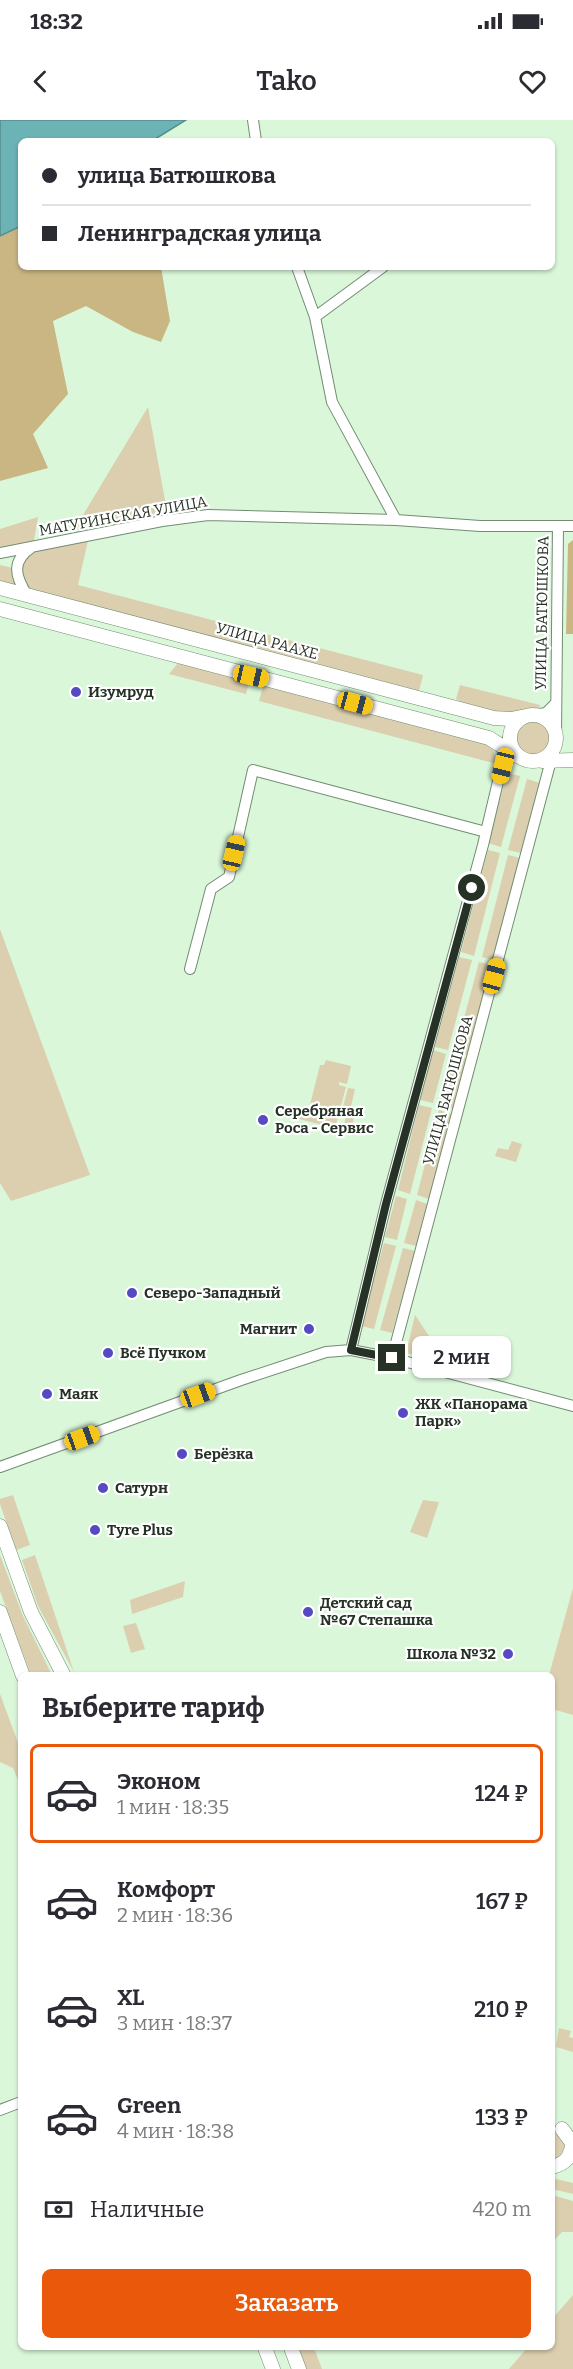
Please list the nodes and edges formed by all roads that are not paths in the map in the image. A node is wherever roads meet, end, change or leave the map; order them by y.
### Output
1 (253, 120) edge
2 (256, 138) edge
3 (298, 270) edge
4 (379, 270) edge
5 (315, 317) junction
6 (396, 520) junction
7 (558, 526) junction
8 (573, 526) edge
9 (33, 547) junction
10 (0, 553) edge
11 (0, 588) edge
12 (27, 595) junction
13 (0, 609) edge
14 (556, 704) junction
15 (530, 715) junction
16 (511, 747) junction
17 (550, 751) junction
18 (573, 759) edge
19 (486, 832) junction
20 (190, 969) dead end
21 (351, 1350) junction
22 (392, 1358) junction
23 (573, 1406) edge
24 (0, 1467) edge
25 (0, 1526) edge
26 (0, 1612) edge
27 (22, 1672) edge
28 (62, 1672) edge
29 (18, 2103) edge
30 (0, 2110) edge
31 (562, 2129) edge
32 (555, 2166) edge
33 (555, 2168) edge
34 (573, 2173) edge
35 (266, 2350) edge
36 (292, 2350) edge
37 (273, 2369) edge
38 (298, 2369) edge

1 - 2 street
3 - 5 street
4 - 5 street
5 - 6 street
6 - 7 street, МАТУРИНСКАЯ УЛИЦА
6 - 9 street, МАТУРИНСКАЯ УЛИЦА
7 - 8 street, МАТУРИНСКАЯ УЛИЦА
7 - 14 street, УЛИЦА БАТЮШКОВА
9 - 10 street, МАТУРИНСКАЯ УЛИЦА
9 - 12 street
11 - 12 main road, УЛИЦА РААХЕ
12 - 15 main road, УЛИЦА РААХЕ
13 - 16 main road
14 - 15 street
14 - 17 street, УЛИЦА БАТЮШКОВА
15 - 16 main road
15 - 17 main road
16 - 17 main road
16 - 19 street, УЛИЦА БАТЮШКОВА
17 - 18 main road
17 - 18 main road
17 - 22 street, УЛИЦА БАТЮШКОВА
19 - 20 street
19 - 21 street, УЛИЦА БАТЮШКОВА
21 - 22 street
21 - 24 street
22 - 23 street
25 - 28 main road
26 - 27 main road
29 - 30 street
31 - 32 main road
33 - 34 main road
35 - 37 main road
36 - 38 main road

